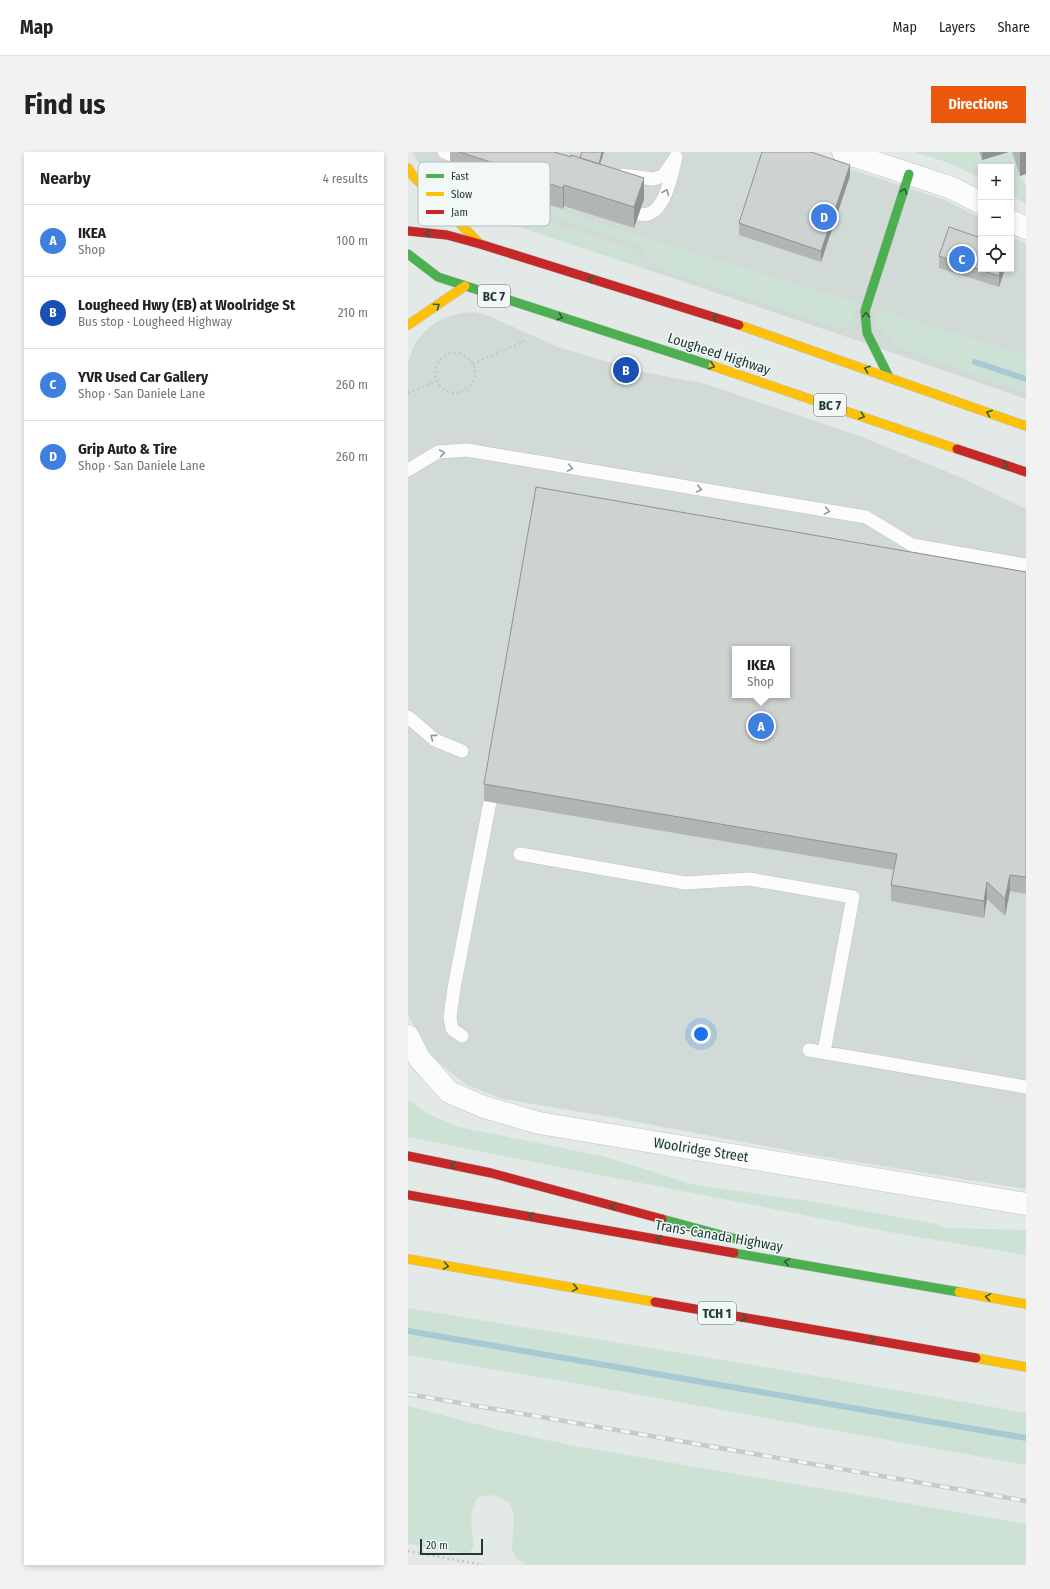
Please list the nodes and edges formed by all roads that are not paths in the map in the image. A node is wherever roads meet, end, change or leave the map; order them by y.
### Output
1 (843, 152) edge
2 (676, 155) edge
3 (408, 168) edge
4 (609, 171) edge
5 (909, 174) junction
6 (418, 181) edge
7 (978, 202) edge
8 (638, 214) edge
9 (1014, 222) edge
10 (462, 226) edge
11 (1026, 228) edge
12 (408, 231) edge
13 (480, 244) junction
14 (408, 254) edge
15 (465, 286) junction
16 (408, 325) edge
17 (889, 377) junction
18 (1026, 426) edge
19 (408, 470) edge
20 (1026, 472) edge
21 (1026, 565) edge
22 (408, 717) edge
23 (462, 751) dead end
24 (490, 802) dead end
25 (520, 854) dead end
26 (408, 1036) edge
27 (462, 1036) dead end
28 (809, 1050) dead end
29 (824, 1052) junction
30 (1026, 1087) edge
31 (408, 1156) edge
32 (408, 1195) edge
33 (1026, 1204) edge
34 (758, 1245) dead end
35 (788, 1253) dead end
36 (408, 1260) edge
37 (894, 1281) junction
38 (1026, 1304) edge
39 (1026, 1367) edge

1 - 5 street
2 - 4 lane
8 -> 2 lane
3 - 6 main road
5 - 7 street
17 -> 5 main road
9 - 11 street
10 - 13 main road
13 -> 12 main road
17 -> 13 main road
14 - 15 main road, Lougheed Highway / BC 7
16 -> 15 main road
15 -> 20 main road, Lougheed Highway / BC 7
18 -> 17 main road
19 -> 21 lane
23 -> 22 lane
24 - 27 lane
25 - 29 lane
26 - 33 street, Woolridge Street
28 - 29 lane
29 - 30 lane
34 -> 31 main road
37 -> 32 main road, Trans-Canada Highway
35 - 37 main road
36 -> 39 main road, TCH 1
38 -> 37 main road, Trans-Canada Highway

